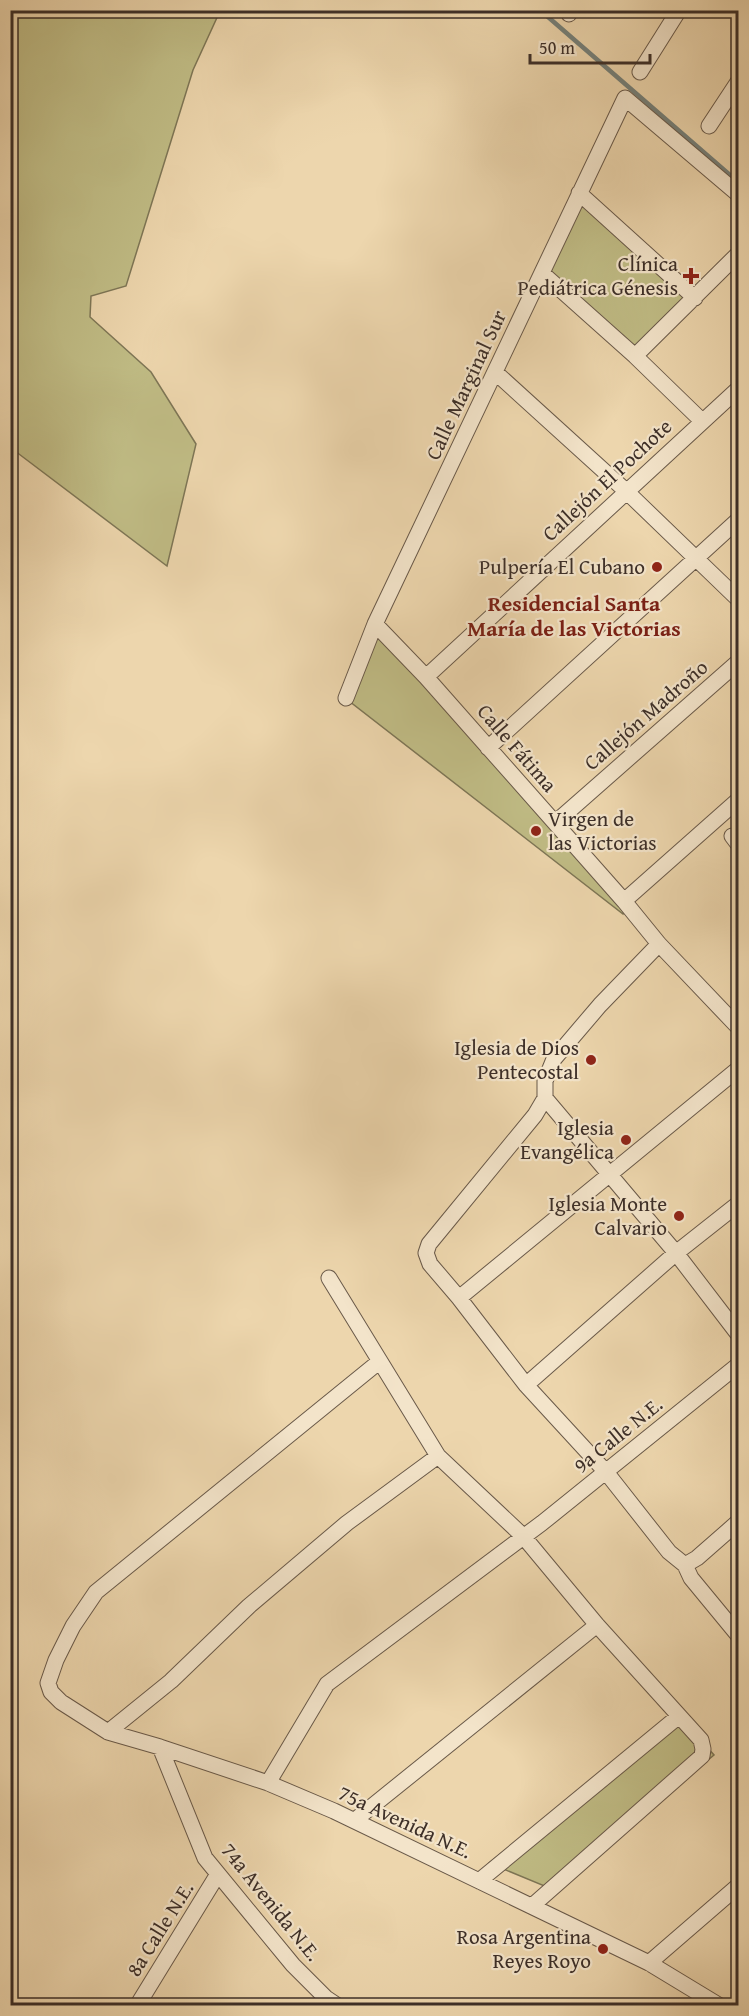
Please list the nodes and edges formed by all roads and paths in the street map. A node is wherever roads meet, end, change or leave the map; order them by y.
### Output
1 (680, 10) edge
2 (640, 72) dead end
3 (738, 82) edge
4 (709, 126) dead end
5 (579, 193) junction
6 (738, 194) edge
7 (738, 254) edge
8 (542, 273) junction
9 (695, 298) junction
10 (635, 356) junction
11 (495, 372) junction
12 (738, 389) edge
13 (702, 421) junction
14 (626, 491) junction
15 (738, 520) edge
16 (697, 559) junction
17 (738, 599) edge
18 (375, 624) junction
19 (738, 662) edge
20 (426, 677) junction
21 (346, 699) dead end
22 (488, 747) junction
23 (738, 800) edge
24 (555, 823) junction
25 (624, 901) junction
26 (659, 944) junction
27 (738, 1026) edge
28 (738, 1069) edge
29 (545, 1098) junction
30 (609, 1176) junction
31 (738, 1204) edge
32 (676, 1253) junction
33 (329, 1278) dead end
34 (459, 1298) junction
35 (738, 1334) edge
36 (380, 1361) junction
37 (738, 1365) edge
38 (526, 1385) junction
39 (438, 1456) junction
40 (606, 1472) junction
41 (738, 1521) edge
42 (523, 1536) junction
43 (685, 1564) junction
44 (597, 1625) junction
45 (738, 1635) edge
46 (679, 1716) junction
47 (108, 1732) junction
48 (160, 1747) junction
49 (268, 1783) junction
50 (355, 1820) junction
51 (218, 1874) junction
52 (479, 1881) junction
53 (738, 1886) edge
54 (532, 1906) junction
55 (649, 1963) junction
56 (137, 2006) edge
57 (338, 2006) edge
58 (720, 2006) edge

1 - 2 street
3 - 4 street
5 - 6 street, Calle Marginal Sur
5 - 8 street, Calle Marginal Sur
5 - 9 street
7 - 9 street
8 - 10 street
8 - 11 street, Calle Marginal Sur
9 - 10 street
10 - 13 street
11 - 14 street
11 - 18 street, Calle Marginal Sur
12 - 13 street, Callejón El Pochote
13 - 14 street, Callejón El Pochote
14 - 16 street
14 - 20 street, Callejón El Pochote
15 - 16 street
16 - 17 street
16 - 22 street
18 - 20 street, Calle Fátima
18 - 21 street, Calle Marginal Sur
19 - 24 street, Callejón Madroño
20 - 22 street, Calle Fátima
22 - 24 street, Calle Fátima
23 - 25 street
24 - 25 street, Calle Fátima
25 - 26 street, Calle Fátima
26 - 27 street, Calle Fátima
26 - 29 street
28 - 30 street
29 - 30 street
29 - 34 street
30 - 32 street
30 - 34 street
31 - 32 street
32 - 35 street
32 - 38 street
33 - 36 street
34 - 38 street
36 - 39 street
36 - 47 street, 75a Avenida N.E.
37 - 40 street, 9a Calle N.E.
38 - 40 street
39 - 42 street
39 - 47 street
40 - 42 street, 9a Calle N.E.
40 - 43 street
41 - 43 street
42 - 44 street
42 - 49 street, 9a Calle N.E.
43 - 45 street
44 - 46 street
44 - 50 street
46 - 52 street
46 - 54 street
47 - 48 street, 75a Avenida N.E.
48 - 49 street, 75a Avenida N.E.
48 - 51 street, 74a Avenida N.E.
49 - 50 street, 75a Avenida N.E.
50 - 52 street, 75a Avenida N.E.
51 - 56 street, 8a Calle N.E.
51 - 57 street, 74a Avenida N.E.
52 - 54 street, 75a Avenida N.E.
53 - 55 street
54 - 55 street, 75a Avenida N.E.
55 - 58 street, 75a Avenida N.E.

